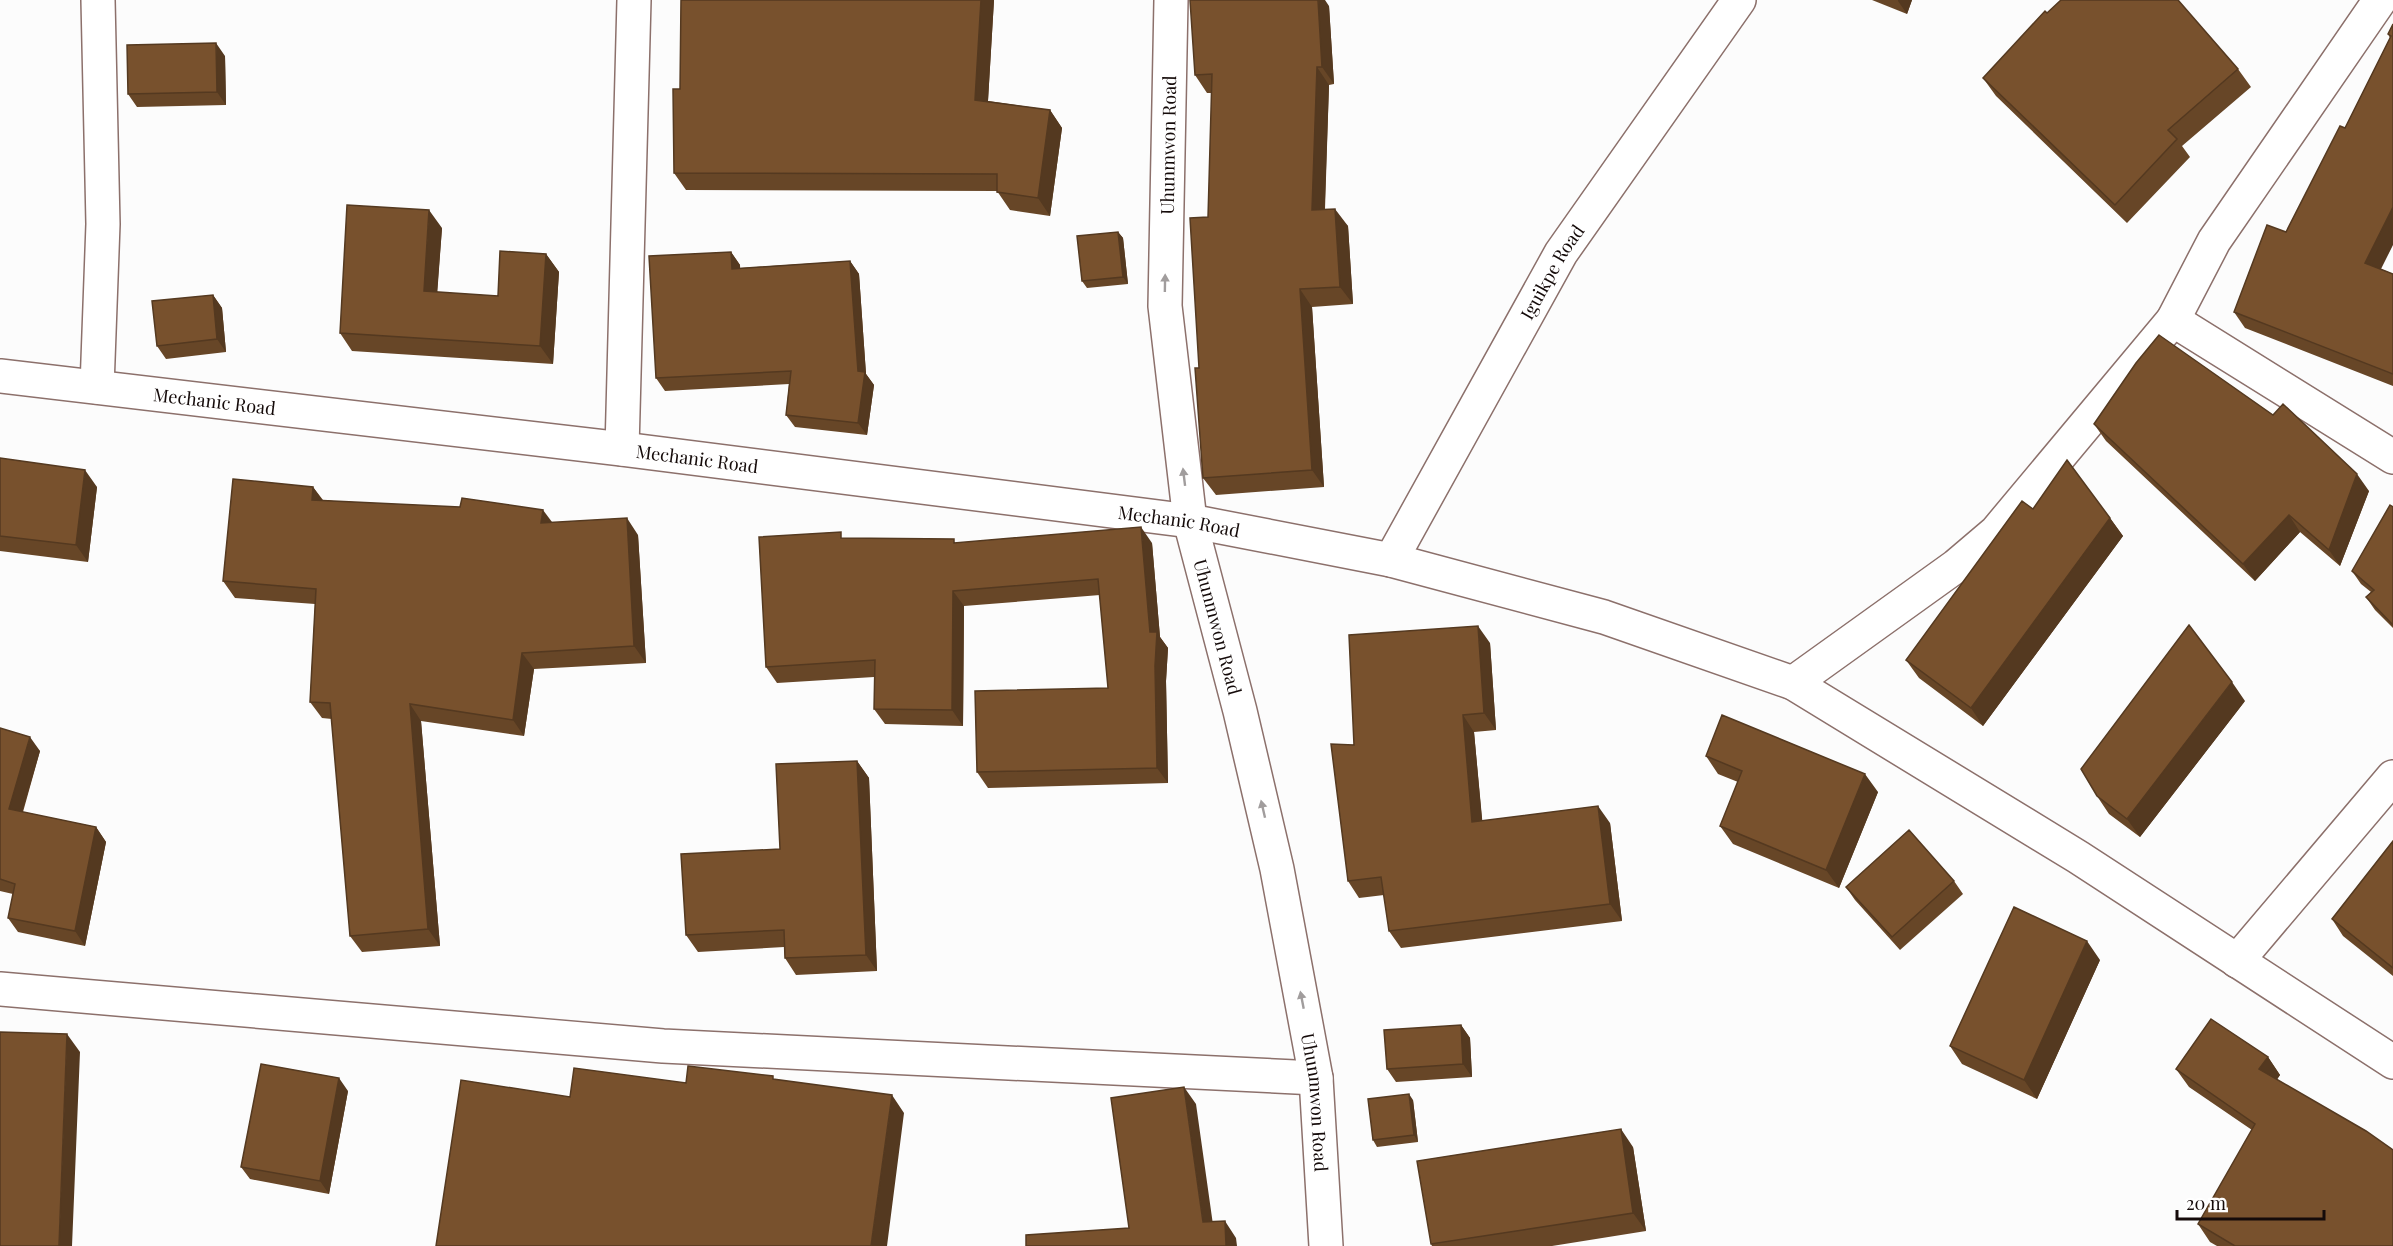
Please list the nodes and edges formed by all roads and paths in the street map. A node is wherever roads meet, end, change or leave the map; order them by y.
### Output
1 (98, 0) edge
2 (634, 0) edge
3 (1172, 0) edge
4 (1739, 0) edge
5 (2380, 0) edge
6 (2173, 320) junction
7 (0, 376) edge
8 (97, 387) junction
9 (622, 449) junction
10 (2393, 457) edge
11 (1190, 521) junction
12 (1391, 560) junction
13 (1793, 683) junction
14 (2393, 777) edge
15 (2237, 961) junction
16 (0, 989) edge
17 (2393, 1062) edge
18 (1316, 1078) junction
19 (1326, 1246) edge

1 - 8 street
2 - 9 street
11 -> 3 street, Uhunmwon Road
4 - 12 street, Iguikpe Road
5 - 6 street
6 - 10 street
6 - 13 street
7 - 8 street, Mechanic Road
8 - 9 street, Mechanic Road
9 - 11 street, Mechanic Road
11 - 12 street, Mechanic Road
18 -> 11 street, Uhunmwon Road
12 - 13 street, Mechanic Road
13 - 15 street, Mechanic Road
14 - 15 street
15 - 17 street, Mechanic Road
16 - 18 street
18 - 19 street, Uhunmwon Road

